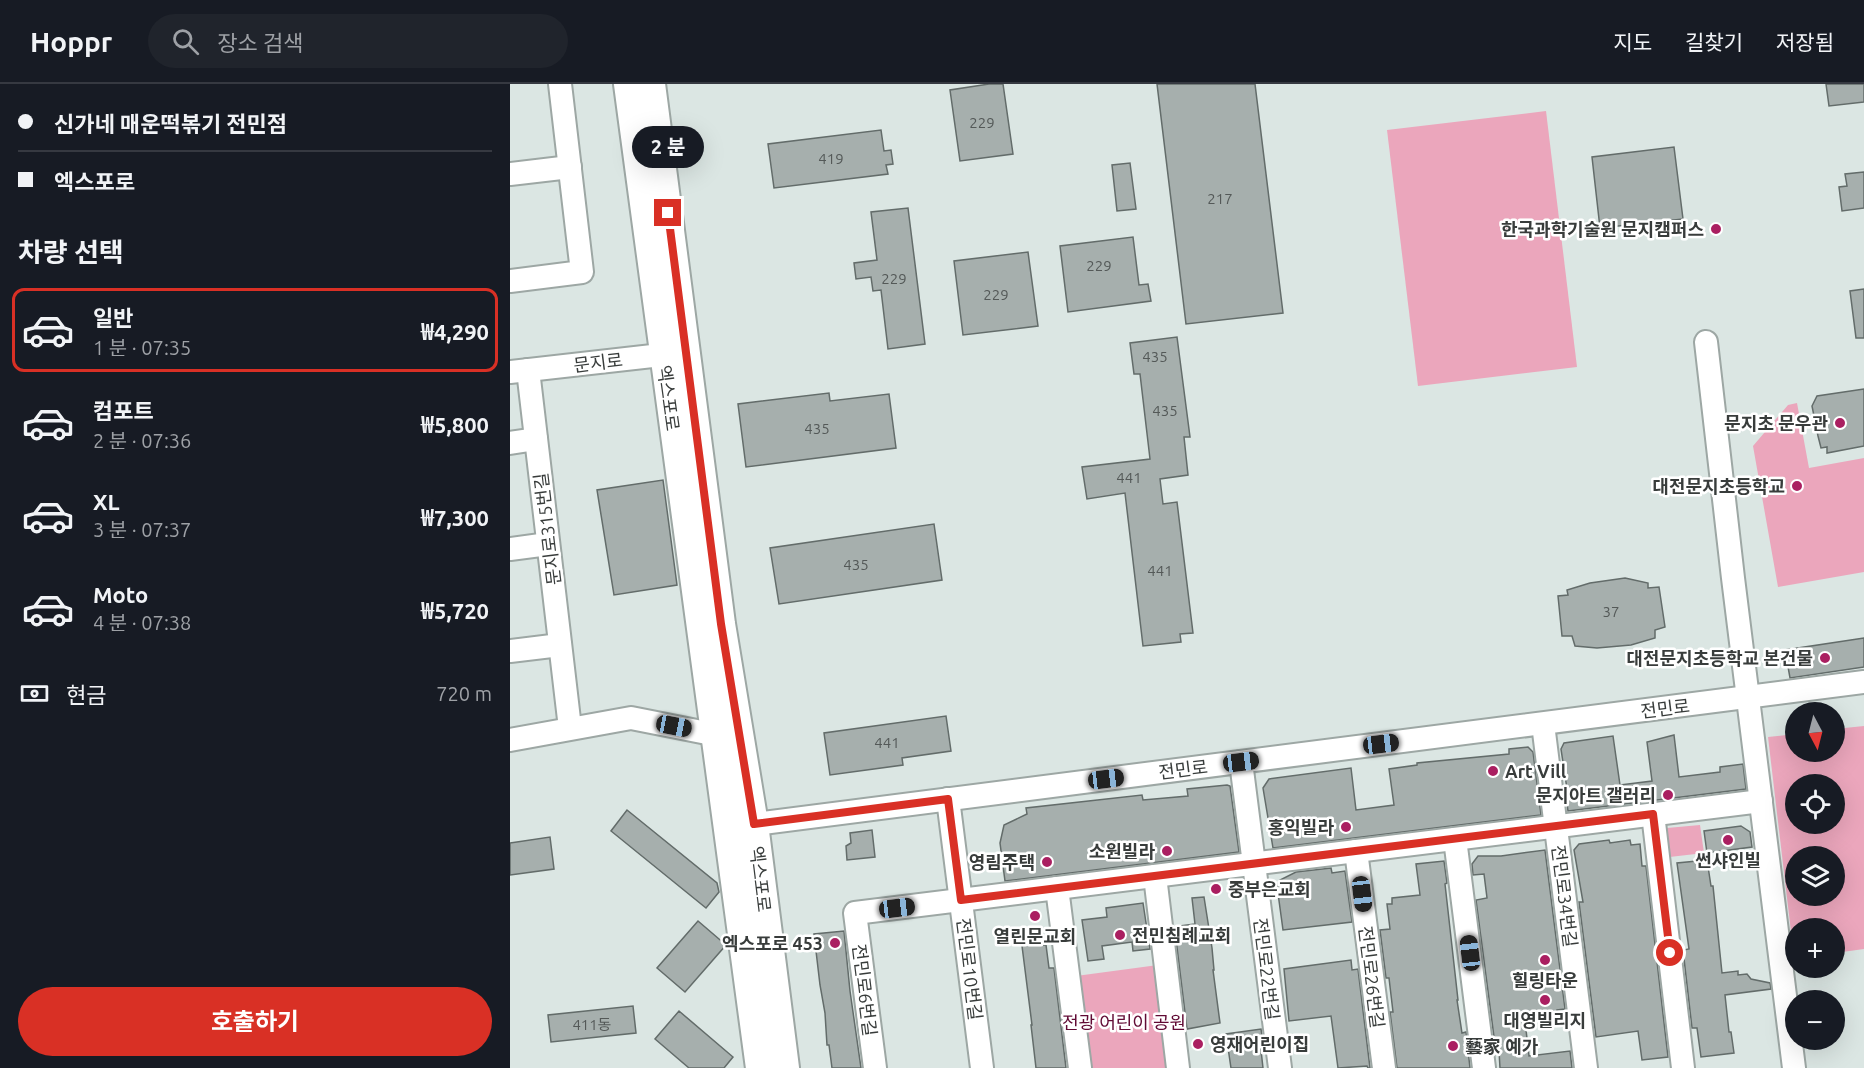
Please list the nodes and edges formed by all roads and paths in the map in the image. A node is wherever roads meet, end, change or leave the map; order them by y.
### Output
1 (560, 84) edge
2 (628, 84) edge
3 (651, 84) edge
4 (570, 167) junction
5 (510, 174) edge
6 (510, 281) edge
7 (1706, 342) dead end
8 (674, 354) junction
9 (519, 371) edge
10 (536, 439) junction
11 (510, 443) edge
12 (548, 544) junction
13 (510, 549) edge
14 (560, 645) junction
15 (510, 651) edge
16 (1864, 682) edge
17 (1748, 698) junction
18 (1543, 724) junction
19 (570, 728) junction
20 (712, 734) junction
21 (510, 740) edge
22 (1241, 762) junction
23 (948, 799) junction
24 (1761, 801) junction
25 (1653, 814) junction
26 (754, 824) junction
27 (1556, 826) junction
28 (725, 827) junction
29 (1455, 839) junction
30 (1356, 851) junction
31 (1254, 864) junction
32 (1155, 876) junction
33 (1057, 888) junction
34 (961, 900) junction
35 (760, 1068) edge
36 (785, 1068) edge
37 (875, 1068) edge
38 (982, 1068) edge
39 (1080, 1068) edge
40 (1178, 1068) edge
41 (1280, 1068) edge
42 (1384, 1068) edge
43 (1484, 1068) edge
44 (1586, 1068) edge
45 (1683, 1068) edge
46 (1794, 1068) edge

1 - 4 street
2 - 8 main road, 엑스포로
3 - 8 main road, 엑스포로
4 - 5 street
4 - 6 street
7 - 17 street
8 - 9 street, 문지로
8 - 20 main road, 엑스포로
8 - 26 main road, 엑스포로
9 - 10 street, 문지로315번길
10 - 11 street
10 - 12 street, 문지로315번길
12 - 13 street
12 - 14 street, 문지로315번길
14 - 15 street
14 - 19 street, 문지로315번길
16 - 17 street, 전민로
17 - 18 street, 전민로
17 - 24 street
18 - 22 street, 전민로
18 - 27 street, 전민로34번길
19 - 20 street
19 - 21 street
20 - 28 main road, 엑스포로
22 - 23 street, 전민로
22 - 31 street, 전민로22번길
23 - 26 street, 전민로
23 - 34 street, 전민로10번길
24 - 25 street
24 - 46 street
25 - 27 street
25 - 45 street
26 - 28 street, 전민로
26 - 36 main road, 엑스포로
27 - 29 street
27 - 44 street, 전민로34번길
28 - 35 main road, 엑스포로
29 - 30 street
29 - 43 street
30 - 31 street
30 - 42 street, 전민로26번길
31 - 32 street
31 - 41 street, 전민로22번길
32 - 33 street
32 - 40 street
33 - 34 street
33 - 39 street
34 - 37 street, 전민로6번길
34 - 38 street, 전민로10번길

